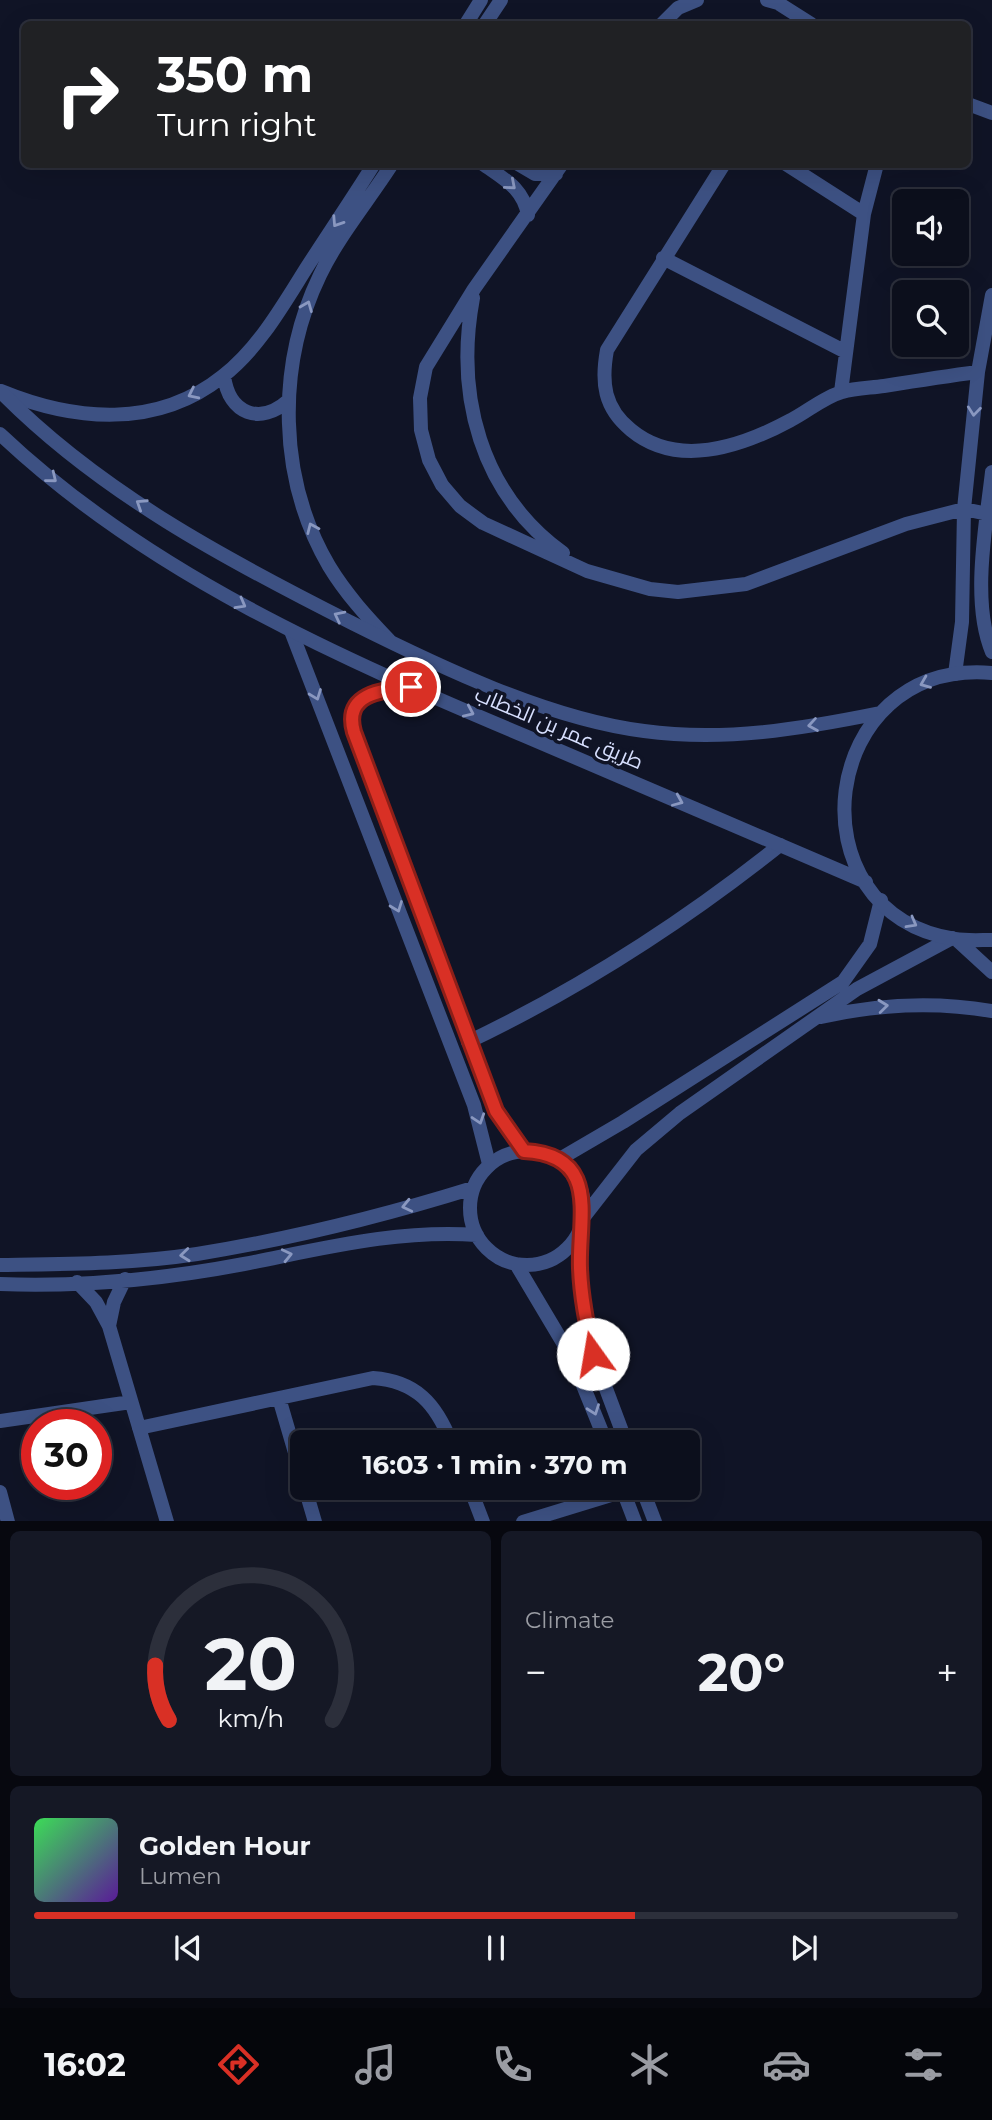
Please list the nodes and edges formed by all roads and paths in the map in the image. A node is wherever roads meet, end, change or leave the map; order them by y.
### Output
1 (481, 0) edge
2 (501, 0) edge
3 (697, 0) edge
4 (767, 0) edge
5 (468, 21) edge
6 (487, 21) edge
7 (665, 21) edge
8 (806, 21) edge
9 (971, 105) edge
10 (992, 113) edge
11 (371, 168) edge
12 (389, 168) edge
13 (489, 168) edge
14 (525, 168) edge
15 (721, 168) edge
16 (792, 168) edge
17 (876, 168) edge
18 (559, 169) edge
19 (864, 214) junction
20 (527, 215) junction
21 (663, 258) junction
22 (474, 289) junction
23 (992, 295) edge
24 (846, 352) junction
25 (978, 372) junction
26 (224, 376) junction
27 (0, 391) edge
28 (841, 392) junction
29 (289, 400) junction
30 (0, 434) edge
31 (992, 472) edge
32 (964, 509) junction
33 (990, 514) edge
34 (587, 571) junction
35 (291, 631) junction
36 (393, 643) junction
37 (992, 652) edge
38 (992, 673) edge
39 (955, 674) junction
40 (411, 687) junction
41 (880, 713) junction
42 (780, 845) junction
43 (866, 882) junction
44 (881, 900) junction
45 (954, 939) junction
46 (992, 940) edge
47 (992, 972) edge
48 (992, 1011) edge
49 (816, 1018) junction
50 (468, 1042) junction
51 (524, 1151) junction
52 (558, 1160) junction
53 (489, 1164) junction
54 (473, 1188) junction
55 (581, 1225) junction
56 (477, 1235) junction
57 (516, 1264) junction
58 (0, 1265) edge
59 (125, 1279) junction
60 (77, 1282) junction
61 (0, 1284) edge
62 (109, 1326) junction
63 (279, 1398) junction
64 (131, 1402) junction
65 (0, 1421) edge
66 (139, 1428) junction
67 (446, 1430) edge
68 (601, 1430) edge
69 (622, 1430) edge
70 (290, 1436) edge
71 (0, 1492) edge
72 (309, 1500) edge
73 (475, 1500) edge
74 (589, 1500) edge
75 (627, 1500) edge
76 (647, 1500) edge
77 (8, 1521) edge
78 (167, 1521) edge
79 (315, 1521) edge
80 (483, 1521) edge
81 (523, 1521) edge
82 (635, 1521) edge
83 (655, 1521) edge

1 - 5 street
2 - 6 street
3 - 7 street
4 - 8 street
9 - 10 street
11 -> 26 street
29 -> 12 street
13 -> 20 street
14 - 18 street
15 - 21 street
16 - 19 street
17 - 19 street
18 - 20 street
19 - 24 street
20 - 22 street
21 - 24 street
21 - 28 street
22 - 34 street
22 - 34 street
23 - 25 street
24 - 28 street
25 - 28 street
25 -> 32 street
26 -> 27 street
26 - 29 street
36 -> 27 street, طريق عمر بن الخطاب
36 -> 29 street
30 -> 35 street, طريق عمر بن الخطاب
31 - 33 street
32 - 33 street
32 - 34 street
32 - 39 street
33 - 37 street
35 - 40 street, طريق عمر بن الخطاب
35 -> 53 street
41 -> 36 street, طريق عمر بن الخطاب
38 - 39 street
39 -> 41 street
40 -> 42 street, طريق عمر بن الخطاب
40 - 50 street
41 - 43 street
42 - 43 street, طريق عمر بن الخطاب
42 - 50 street
43 - 44 street
44 -> 45 street
44 - 52 street
45 - 46 street
45 - 47 street
45 - 49 street
49 -> 48 street
49 - 55 street
50 - 51 street
51 - 52 street
51 - 53 street
52 - 55 street
53 - 54 street
54 - 56 street
54 -> 58 street
55 - 57 street
55 - 69 street
56 - 57 street
59 -> 56 street
57 -> 68 street
59 - 60 street
59 - 62 street
60 - 61 street
60 - 62 street
62 - 64 street
63 - 66 street
63 - 67 street
63 - 70 street
64 - 65 street
64 - 66 street
66 - 78 street
71 - 77 street
72 - 79 street
73 - 80 street
74 - 81 street
75 - 82 street
76 - 83 street

